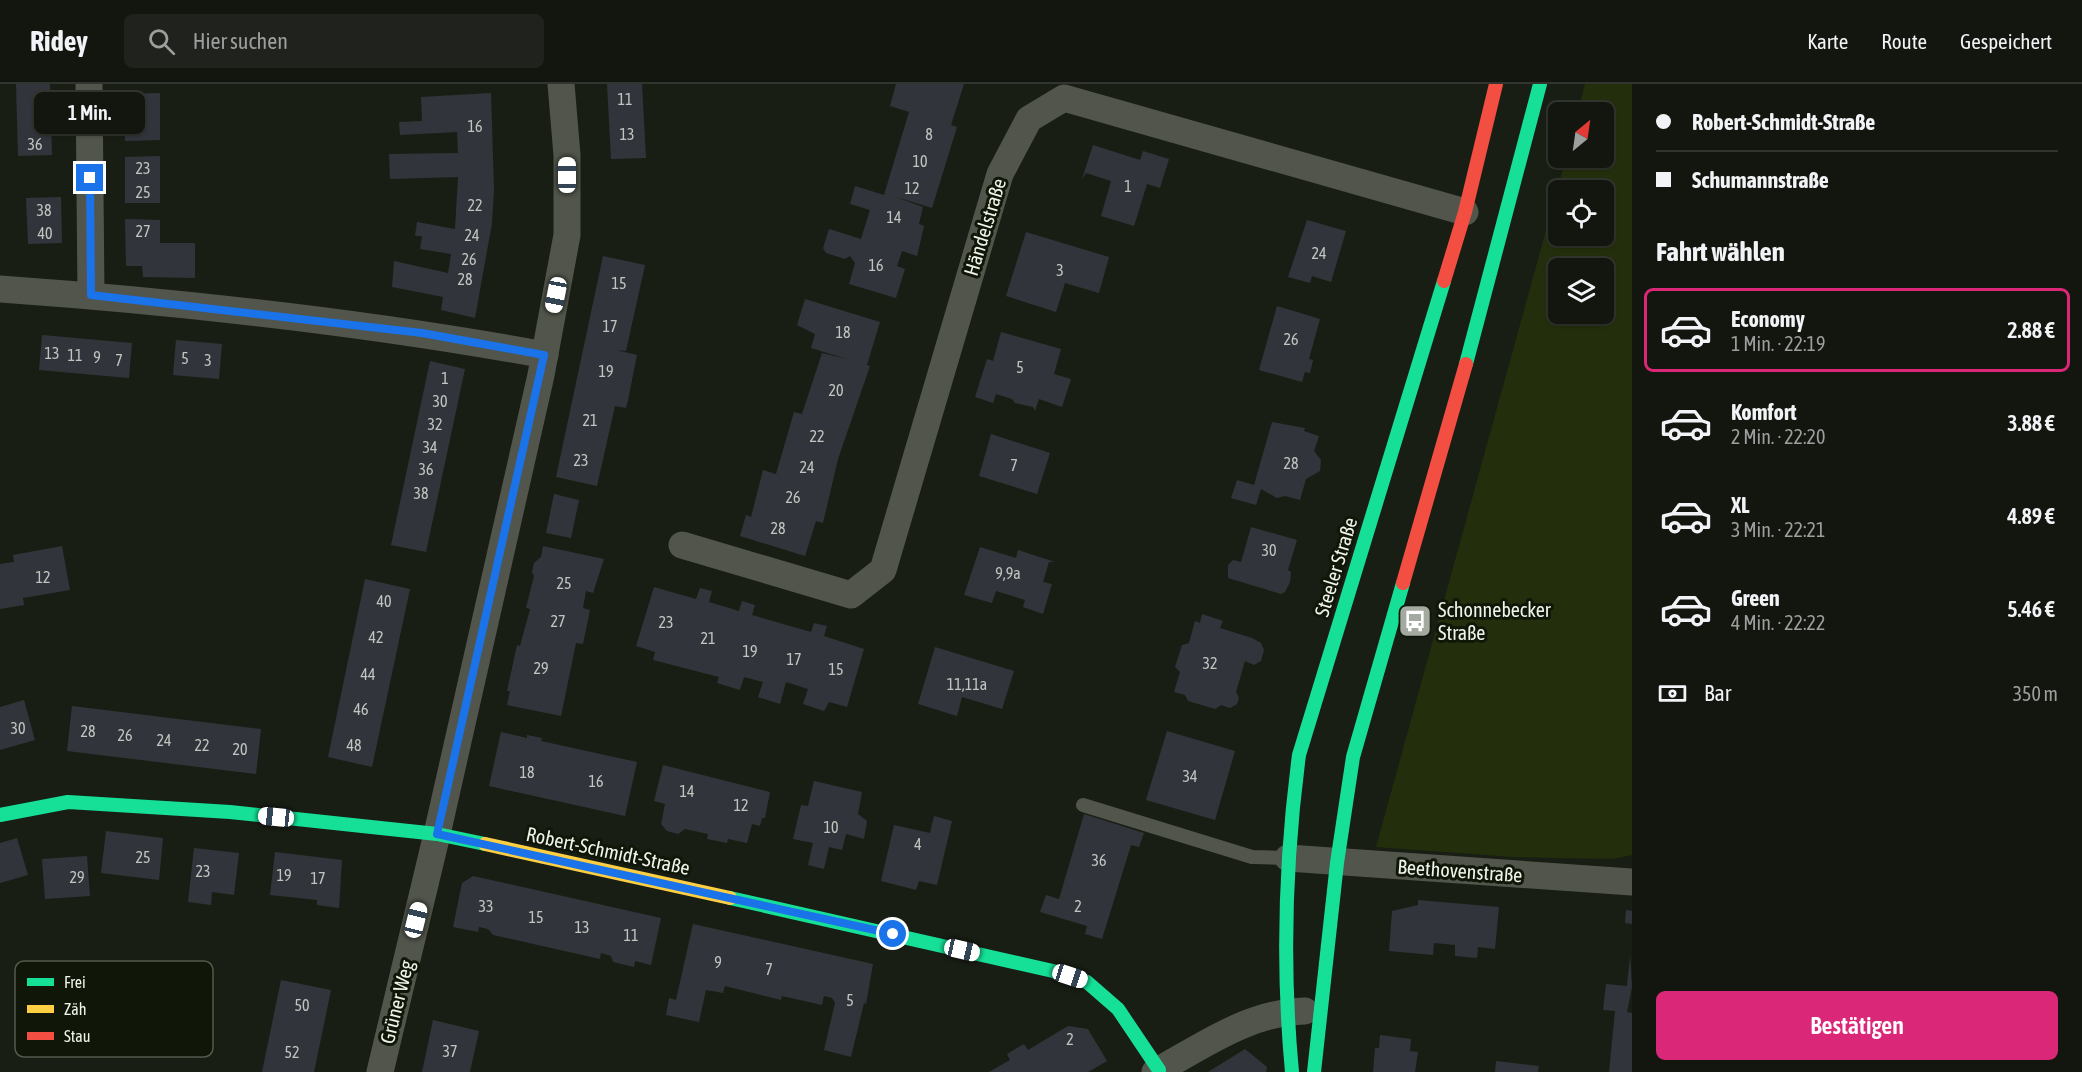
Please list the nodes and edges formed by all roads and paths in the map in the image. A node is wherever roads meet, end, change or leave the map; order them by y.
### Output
1 (89, 84) edge
2 (561, 84) edge
3 (1496, 84) edge
4 (1540, 84) edge
5 (1465, 212) junction
6 (0, 289) edge
7 (91, 295) junction
8 (544, 355) junction
9 (682, 545) dead end
10 (1083, 804) dead end
11 (0, 815) edge
12 (437, 834) junction
13 (1288, 858) junction
14 (1337, 863) junction
15 (1632, 882) edge
16 (1285, 1011) junction
17 (1321, 1011) junction
18 (1157, 1071) edge
19 (380, 1072) edge
20 (1292, 1072) edge
21 (1314, 1072) edge

1 - 7 street
2 - 8 street, Grüner Weg
3 - 5 main road, Steeler Straße
4 - 14 main road
5 - 9 street, Händelstraße
5 - 13 main road, Steeler Straße
6 - 7 street
7 - 8 street
8 - 12 street, Grüner Weg
10 - 13 lane
11 - 12 main road, Robert-Schmidt-Straße
12 - 18 main road, Robert-Schmidt-Straße
12 - 19 street, Grüner Weg
13 - 14 street, Beethovenstraße
13 - 16 main road, Steeler Straße
14 - 15 street, Beethovenstraße
14 - 17 main road
16 - 17 street
16 - 18 street
16 - 20 main road, Steeler Straße
17 - 21 main road

